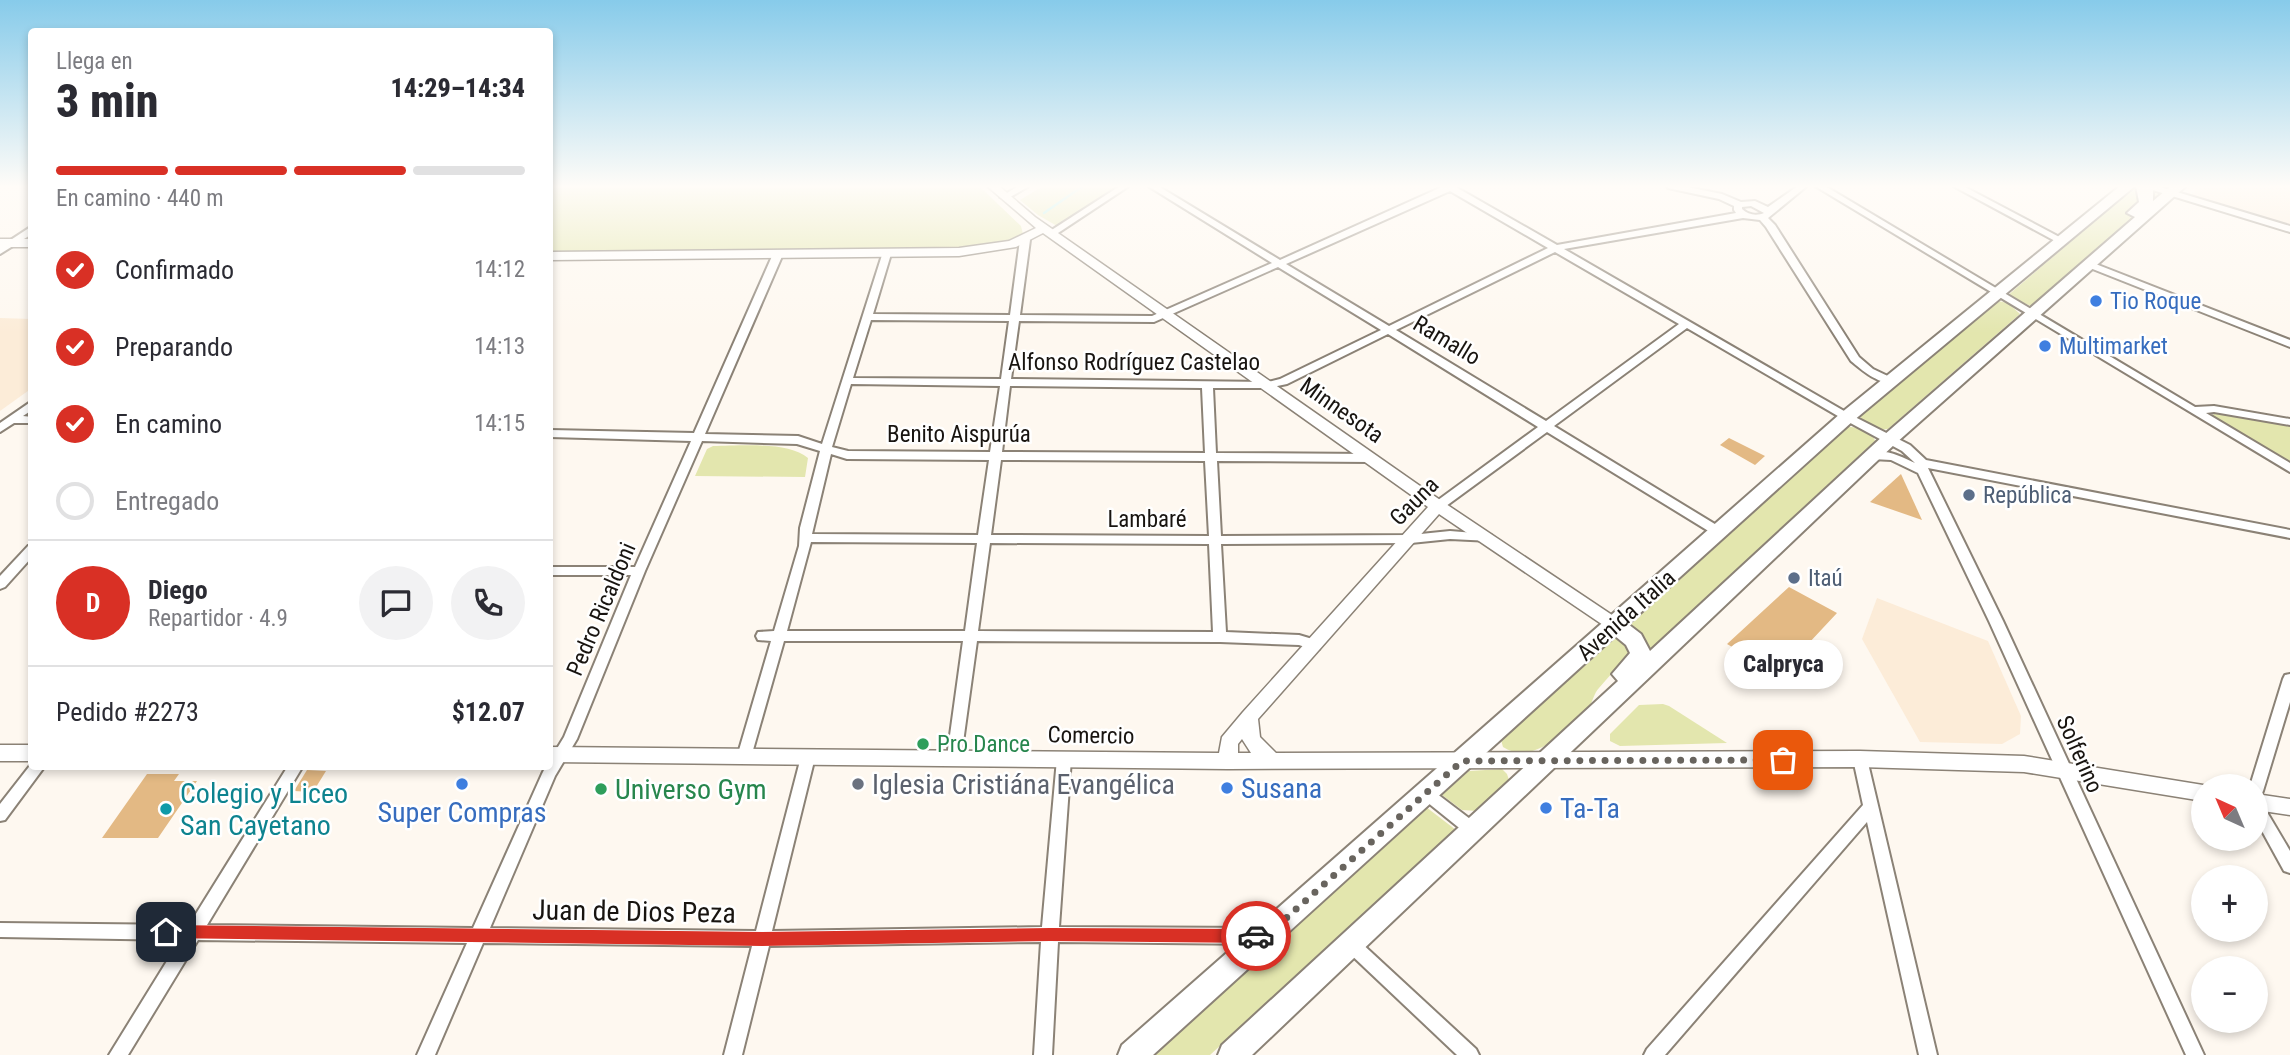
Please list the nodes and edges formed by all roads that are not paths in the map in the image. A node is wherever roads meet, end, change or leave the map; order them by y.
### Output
1 (21, 235) edge
2 (1036, 235) edge
3 (1056, 235) edge
4 (1236, 235) edge
5 (1341, 235) edge
6 (1533, 235) edge
7 (1617, 235) edge
8 (1776, 235) edge
9 (1900, 235) edge
10 (2051, 235) edge
11 (2066, 235) edge
12 (2121, 235) edge
13 (1025, 240) junction
14 (2060, 240) junction
15 (28, 243) edge
16 (3, 245) edge
17 (1555, 248) junction
18 (778, 254) junction
19 (886, 254) junction
20 (553, 256) edge
21 (1282, 262) junction
22 (2088, 264) junction
23 (1996, 293) junction
24 (1168, 314) junction
25 (2031, 314) junction
26 (868, 317) junction
27 (1016, 318) junction
28 (1686, 324) junction
29 (1390, 330) junction
30 (2290, 344) edge
31 (1890, 380) junction
32 (849, 381) junction
33 (1004, 382) junction
34 (1208, 383) junction
35 (1268, 384) junction
36 (28, 407) edge
37 (2194, 410) junction
38 (1847, 417) junction
39 (12, 419) junction
40 (28, 420) edge
41 (2290, 422) edge
42 (1548, 426) junction
43 (0, 428) edge
44 (553, 433) edge
45 (699, 437) junction
46 (1889, 439) junction
47 (826, 449) junction
48 (996, 455) junction
49 (1872, 455) junction
50 (1210, 457) junction
51 (1371, 458) junction
52 (1923, 467) junction
53 (2290, 468) edge
54 (1438, 506) junction
55 (1719, 532) junction
56 (2290, 534) edge
57 (806, 538) junction
58 (1487, 538) junction
59 (1411, 539) junction
60 (982, 540) junction
61 (1214, 540) junction
62 (28, 553) edge
63 (553, 571) edge
64 (639, 571) junction
65 (0, 584) edge
66 (1615, 625) junction
67 (763, 636) dead end
68 (781, 636) junction
69 (1220, 637) junction
70 (968, 638) junction
71 (1314, 645) junction
72 (2290, 679) edge
73 (1249, 717) junction
74 (1593, 719) junction
75 (0, 753) edge
76 (28, 753) edge
77 (555, 755) edge
78 (744, 757) junction
79 (808, 757) junction
80 (954, 757) junction
81 (1064, 759) junction
82 (1860, 759) junction
83 (1228, 761) junction
84 (1272, 761) junction
85 (1462, 761) junction
86 (1547, 761) junction
87 (2062, 769) junction
88 (35, 770) edge
89 (294, 770) edge
90 (550, 770) edge
91 (2261, 774) edge
92 (2191, 791) edge
93 (1426, 794) junction
94 (2268, 805) edge
95 (1872, 806) junction
96 (2290, 807) edge
97 (0, 815) edge
98 (2268, 826) edge
99 (1473, 830) junction
100 (2290, 866) edge
101 (0, 930) edge
102 (194, 932) junction
103 (1050, 934) junction
104 (477, 935) junction
105 (1266, 936) junction
106 (762, 939) junction
107 (1352, 945) junction
108 (118, 1055) edge
109 (426, 1055) edge
110 (733, 1055) edge
111 (1043, 1055) edge
112 (1132, 1055) edge
113 (1232, 1055) edge
114 (1470, 1055) edge
115 (1653, 1055) edge
116 (1928, 1055) edge
117 (2195, 1055) edge

1 - 16 street
2 - 13 street
3 - 24 street, Minnesota
4 - 21 street, Ramallo
5 - 21 street
6 - 17 street
7 - 17 street, Alfonso Rodríguez Castelao
8 - 31 street
9 - 23 street
10 - 14 street
11 - 14 main road, Avenida Italia
12 - 22 main road
13 - 19 street
13 - 27 street
14 - 23 main road, Avenida Italia
15 - 16 street
17 - 28 street
17 - 29 street, Alfonso Rodríguez Castelao
18 - 19 street
18 - 20 street
18 - 45 street, Pedro Ricaldoni
19 - 26 street
21 - 24 street
21 - 29 street, Ramallo
22 - 25 main road
22 - 30 street
23 - 25 street
23 - 31 main road, Avenida Italia
24 - 27 street
24 - 35 street, Minnesota
25 - 37 street
25 - 46 main road
26 - 27 street
26 - 32 street
27 - 33 street
28 - 38 street
28 - 42 street, Gauna
29 - 35 street, Alfonso Rodríguez Castelao
29 - 42 street, Ramallo
31 - 38 main road, Avenida Italia
32 - 33 street, Alfonso Rodríguez Castelao
32 - 47 street
33 - 34 street, Alfonso Rodríguez Castelao
33 - 48 street
34 - 35 street, Alfonso Rodríguez Castelao
34 - 50 street
35 - 51 street, Minnesota
36 - 39 street
37 - 41 street
37 - 53 street
38 - 46 street
38 - 55 main road, Avenida Italia
39 - 40 street
39 - 43 street
42 - 54 street, Gauna
42 - 55 street, Ramallo
44 - 45 street, Benito Aispurúa
45 - 47 street, Benito Aispurúa
45 - 64 street, Pedro Ricaldoni
46 - 49 main road
46 - 52 street
47 - 48 street, Benito Aispurúa
47 - 57 street
48 - 50 street, Benito Aispurúa
48 - 60 street
49 - 52 street
49 - 74 main road
50 - 51 street, Benito Aispurúa
50 - 61 street
51 - 54 street, Minnesota
52 - 56 street
52 - 87 street, Solferino
54 - 58 street, Minnesota
54 - 59 street, Gauna
55 - 66 main road, Avenida Italia
57 - 60 street, Lambaré
57 - 68 street
58 - 59 street, Lambaré
58 - 66 street, Minnesota
59 - 61 street, Lambaré
59 - 71 street, Gauna
60 - 61 street, Lambaré
60 - 70 street
61 - 69 street
62 - 65 street
63 - 64 street
64 - 77 street, Pedro Ricaldoni
66 - 74 main road
66 - 85 main road, Avenida Italia
67 - 68 street
68 - 70 street
68 - 78 street
69 - 70 street
69 - 71 street
70 - 80 street
71 - 73 street, Gauna
72 - 91 street
73 - 83 street, Gauna
73 - 84 street
74 - 86 main road
75 - 76 street
77 - 78 street, Comercio
78 - 79 street, Comercio
79 - 80 street, Comercio
79 - 106 street
80 - 81 street, Comercio
81 - 83 street, Comercio
81 - 103 street
82 - 86 street, Comercio
82 - 87 street, Comercio
82 - 95 street
83 - 84 street, Comercio
84 - 85 street, Comercio
85 - 86 street, Comercio
85 - 93 main road, Avenida Italia
86 - 99 main road
87 - 92 street, Comercio
87 - 117 street, Solferino
88 - 97 street
89 - 102 street
90 - 104 street, Pedro Ricaldoni
93 - 99 street
93 - 105 main road, Avenida Italia
94 - 96 street
95 - 115 street
95 - 116 street
98 - 100 street
99 - 107 main road
101 - 102 street, Juan de Dios Peza
102 - 104 street, Juan de Dios Peza
102 - 108 street
103 - 105 street, Juan de Dios Peza
103 - 106 street, Juan de Dios Peza
103 - 111 street
104 - 106 street, Juan de Dios Peza
104 - 109 street, Pedro Ricaldoni
105 - 112 main road, Avenida Italia
106 - 110 street
107 - 113 main road
107 - 114 street

